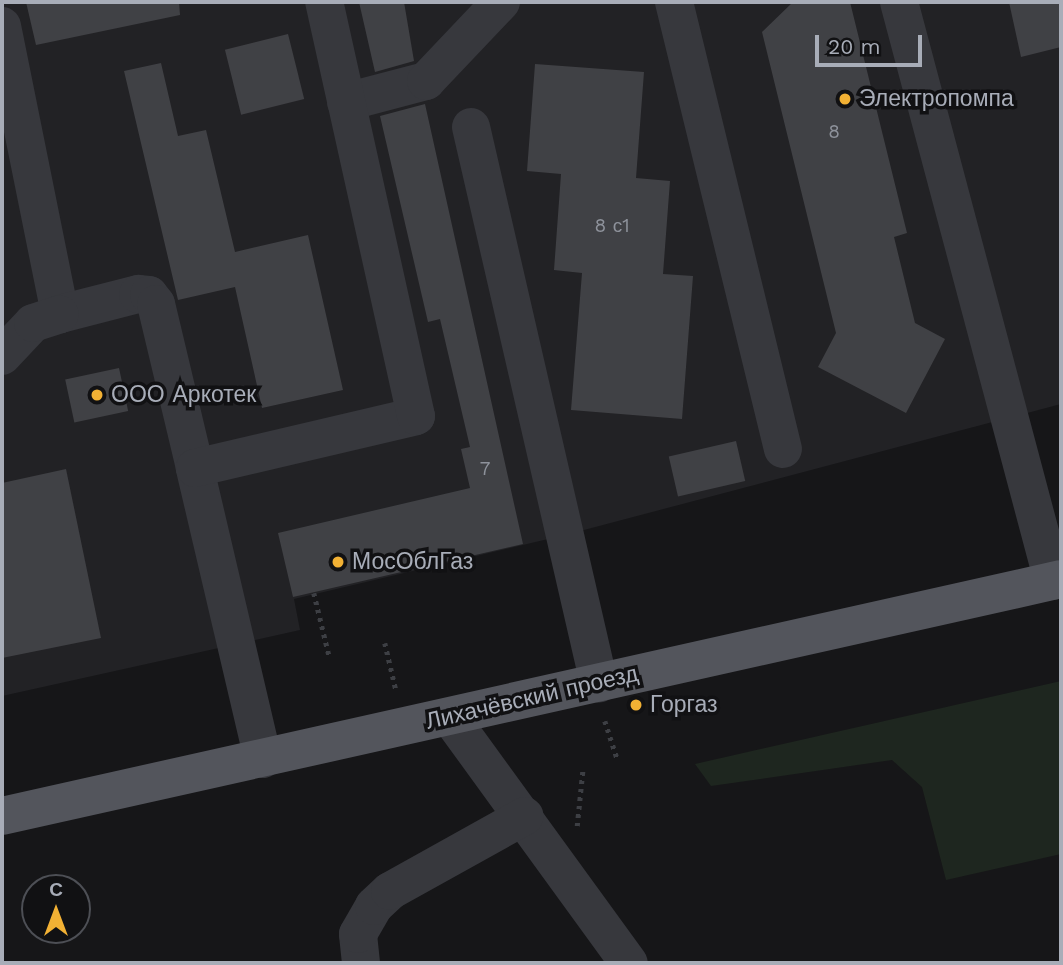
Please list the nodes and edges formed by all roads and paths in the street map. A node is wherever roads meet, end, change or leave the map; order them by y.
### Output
1 (324, 2) edge
2 (501, 2) edge
3 (674, 2) edge
4 (900, 2) edge
5 (2, 26) edge
6 (346, 102) junction
7 (471, 127) dead end
8 (60, 314) junction
9 (2, 356) edge
10 (783, 449) dead end
11 (195, 468) junction
12 (1057, 580) edge
13 (314, 593) dead end
14 (385, 643) dead end
15 (329, 656) dead end
16 (599, 683) junction
17 (409, 687) dead end
18 (450, 716) junction
19 (596, 723) dead end
20 (263, 759) junction
21 (618, 759) dead end
22 (2, 816) edge
23 (525, 816) junction
24 (361, 963) edge
25 (629, 963) edge

1 - 6 lane
2 - 6 lane
3 - 10 lane
4 - 12 lane
5 - 8 lane
6 - 11 lane
7 - 16 lane
8 - 9 lane
8 - 11 lane
11 - 20 lane
12 - 16 main road, Лихачёвский проезд
13 - 15 path
14 - 17 path
16 - 18 main road, Лихачёвский проезд
18 - 20 main road, Лихачёвский проезд
18 - 23 lane
19 - 21 path
20 - 22 main road, Лихачёвский проезд
23 - 24 lane
23 - 25 lane

